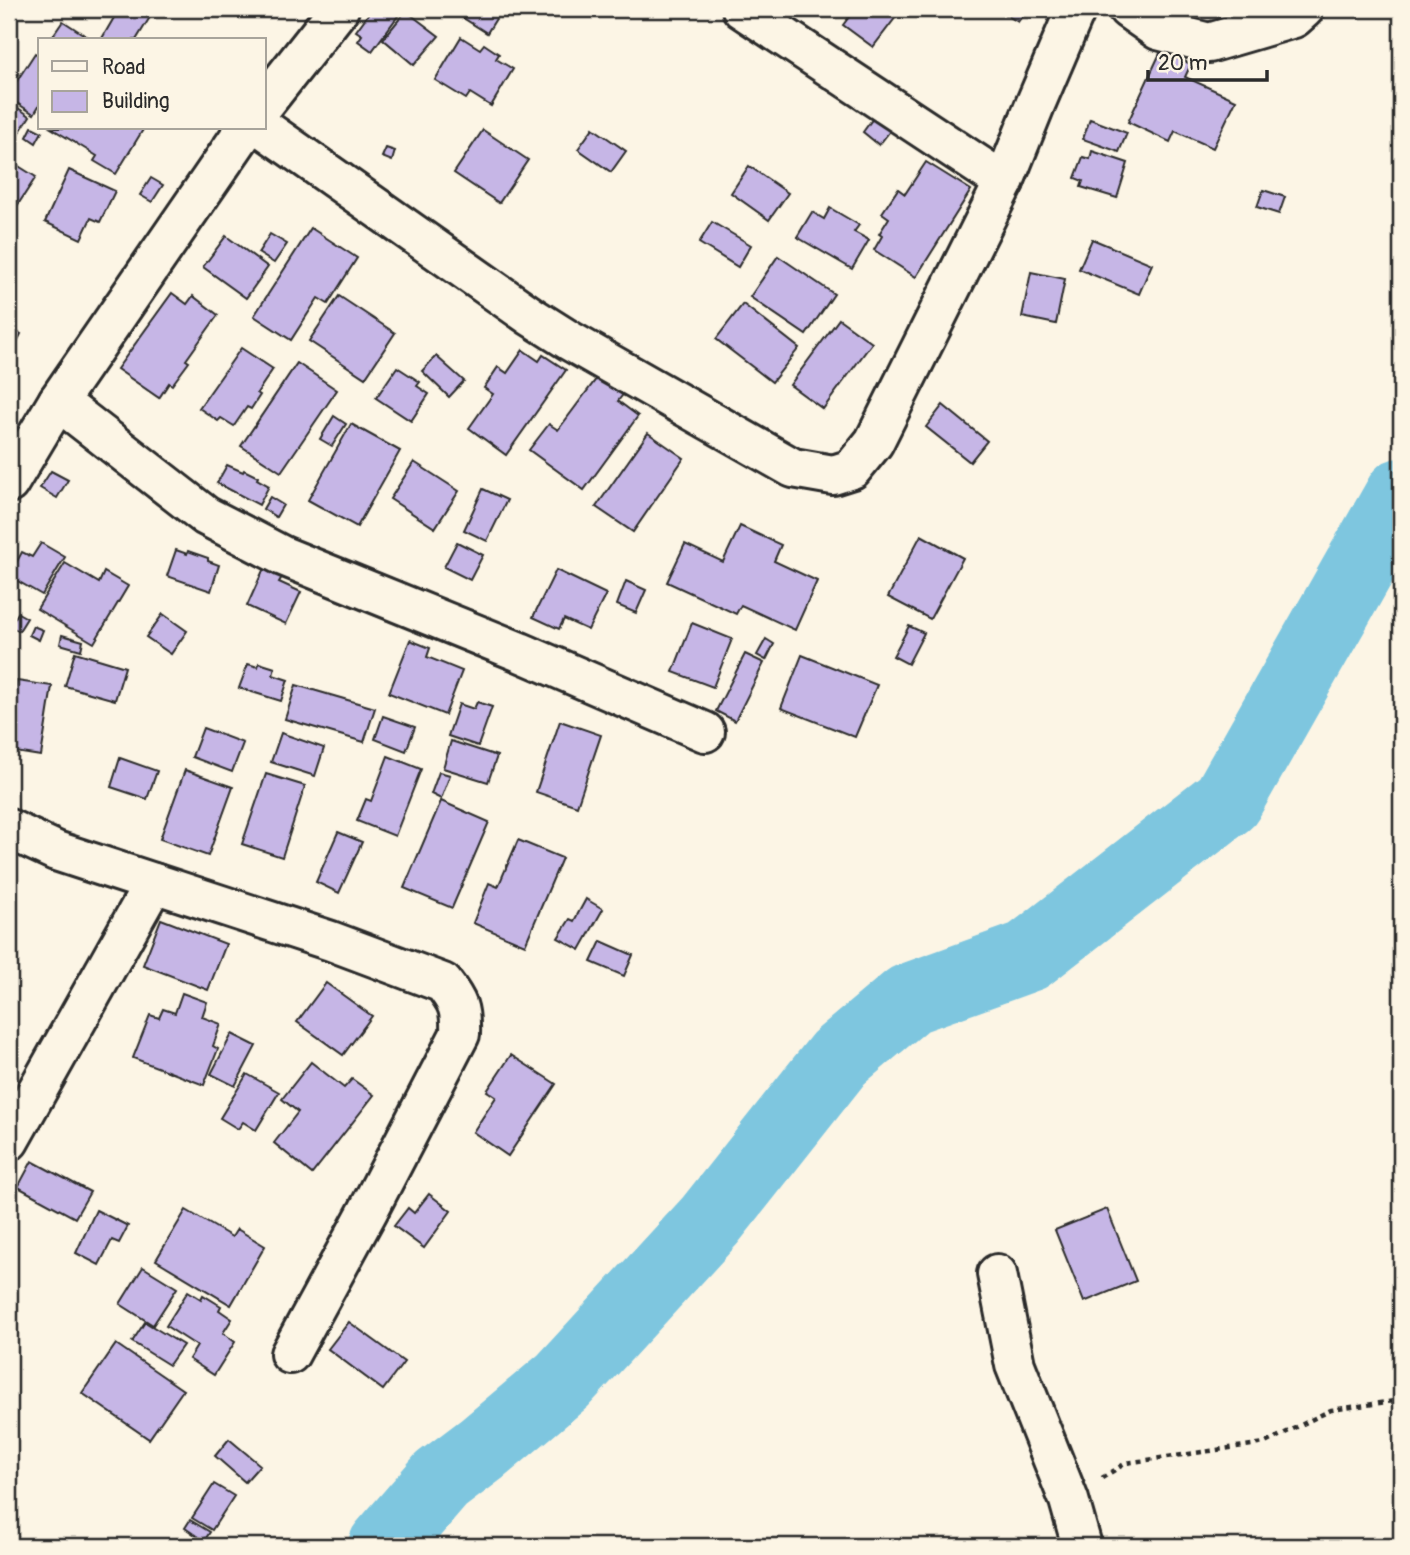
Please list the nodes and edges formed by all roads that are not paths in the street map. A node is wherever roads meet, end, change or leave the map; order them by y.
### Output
1 (340, 9) edge
2 (742, 9) edge
3 (1076, 9) edge
4 (1128, 9) edge
5 (1304, 9) edge
6 (266, 102) edge
7 (245, 130) edge
8 (266, 130) edge
9 (1004, 182) junction
10 (58, 401) junction
11 (9, 483) edge
12 (705, 732) dead end
13 (9, 829) edge
14 (154, 883) junction
15 (9, 1141) edge
16 (997, 1274) dead end
17 (290, 1354) dead end
18 (1082, 1546) edge

1 - 6 street
2 - 9 street
3 - 9 street
4 - 5 street
7 - 10 street
8 - 9 street
10 - 11 street
10 - 12 street
13 - 14 street
14 - 15 street
14 - 17 street
16 - 18 street

